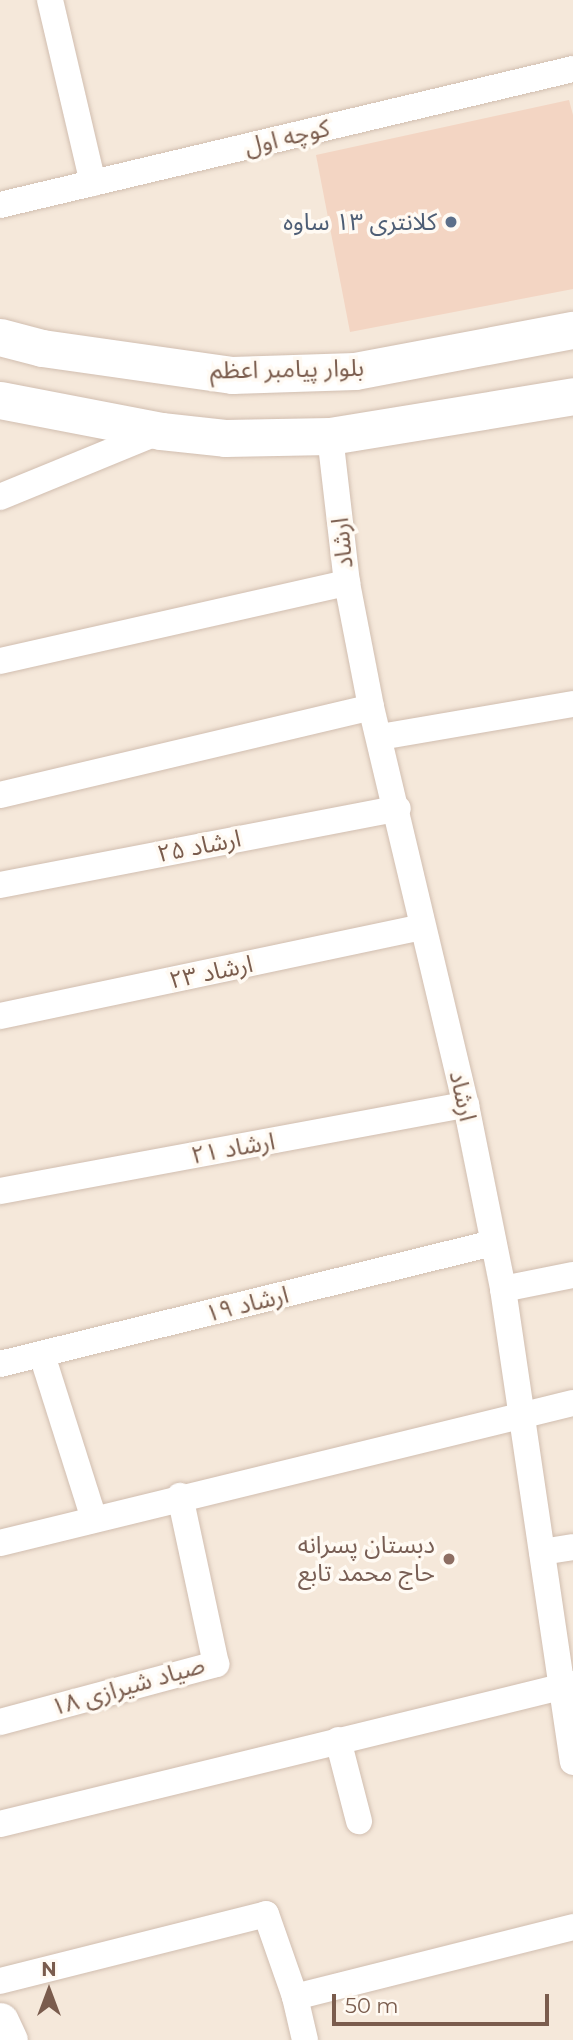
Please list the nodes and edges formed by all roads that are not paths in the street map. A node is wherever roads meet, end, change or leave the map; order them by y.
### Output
1 (50, 0) edge
2 (573, 69) edge
3 (93, 183) junction
4 (0, 205) edge
5 (573, 330) edge
6 (0, 337) edge
7 (573, 396) edge
8 (0, 400) edge
9 (161, 431) junction
10 (330, 436) junction
11 (0, 497) edge
12 (347, 583) junction
13 (0, 662) edge
14 (573, 704) edge
15 (371, 707) junction
16 (380, 737) junction
17 (0, 795) edge
18 (398, 808) junction
19 (0, 885) edge
20 (421, 928) junction
21 (0, 1016) edge
22 (466, 1105) junction
23 (0, 1191) edge
24 (493, 1243) junction
25 (573, 1275) edge
26 (503, 1289) junction
27 (42, 1355) junction
28 (0, 1364) edge
29 (573, 1403) edge
30 (521, 1413) junction
31 (180, 1496) junction
32 (94, 1518) junction
33 (0, 1543) edge
34 (573, 1547) edge
35 (542, 1552) junction
36 (567, 1685) edge
37 (0, 1722) edge
38 (338, 1740) junction
39 (573, 1762) edge
40 (359, 1821) dead end
41 (0, 1824) edge
42 (573, 1927) edge
43 (0, 1981) edge
44 (295, 1997) junction
45 (0, 2021) edge
46 (9, 2040) edge
47 (304, 2040) edge

1 - 3 street
2 - 3 street, کوچه اول
3 - 4 street, کوچه اول
5 - 6 main road, بلوار پیامبر اعظم
7 - 10 main road
8 - 9 main road
9 - 10 main road
9 - 11 street
10 - 12 street, ارشاد
12 - 13 street
12 - 15 street, ارشاد
14 - 16 street
15 - 16 street, ارشاد
15 - 17 street
16 - 18 street, ارشاد
18 - 19 street, ارشاد ۲۵
18 - 20 street, ارشاد
20 - 21 street, ارشاد ۲۳
20 - 22 street, ارشاد
22 - 23 street, ارشاد ۲۱
22 - 24 street, ارشاد
24 - 26 street, ارشاد
24 - 27 street, ارشاد ۱۹
25 - 26 street
26 - 30 street, ارشاد
27 - 28 street, ارشاد ۱۹
27 - 32 street
29 - 30 street
30 - 31 street
30 - 35 street, ارشاد
31 - 32 street
31 - 37 street, صیاد شیرازی ۱۸
32 - 33 street
34 - 35 street
35 - 36 street, ارشاد
36 - 38 street
36 - 39 street, ارشاد
38 - 40 street
38 - 41 street
42 - 44 street
43 - 44 street
44 - 47 street
45 - 46 main road

